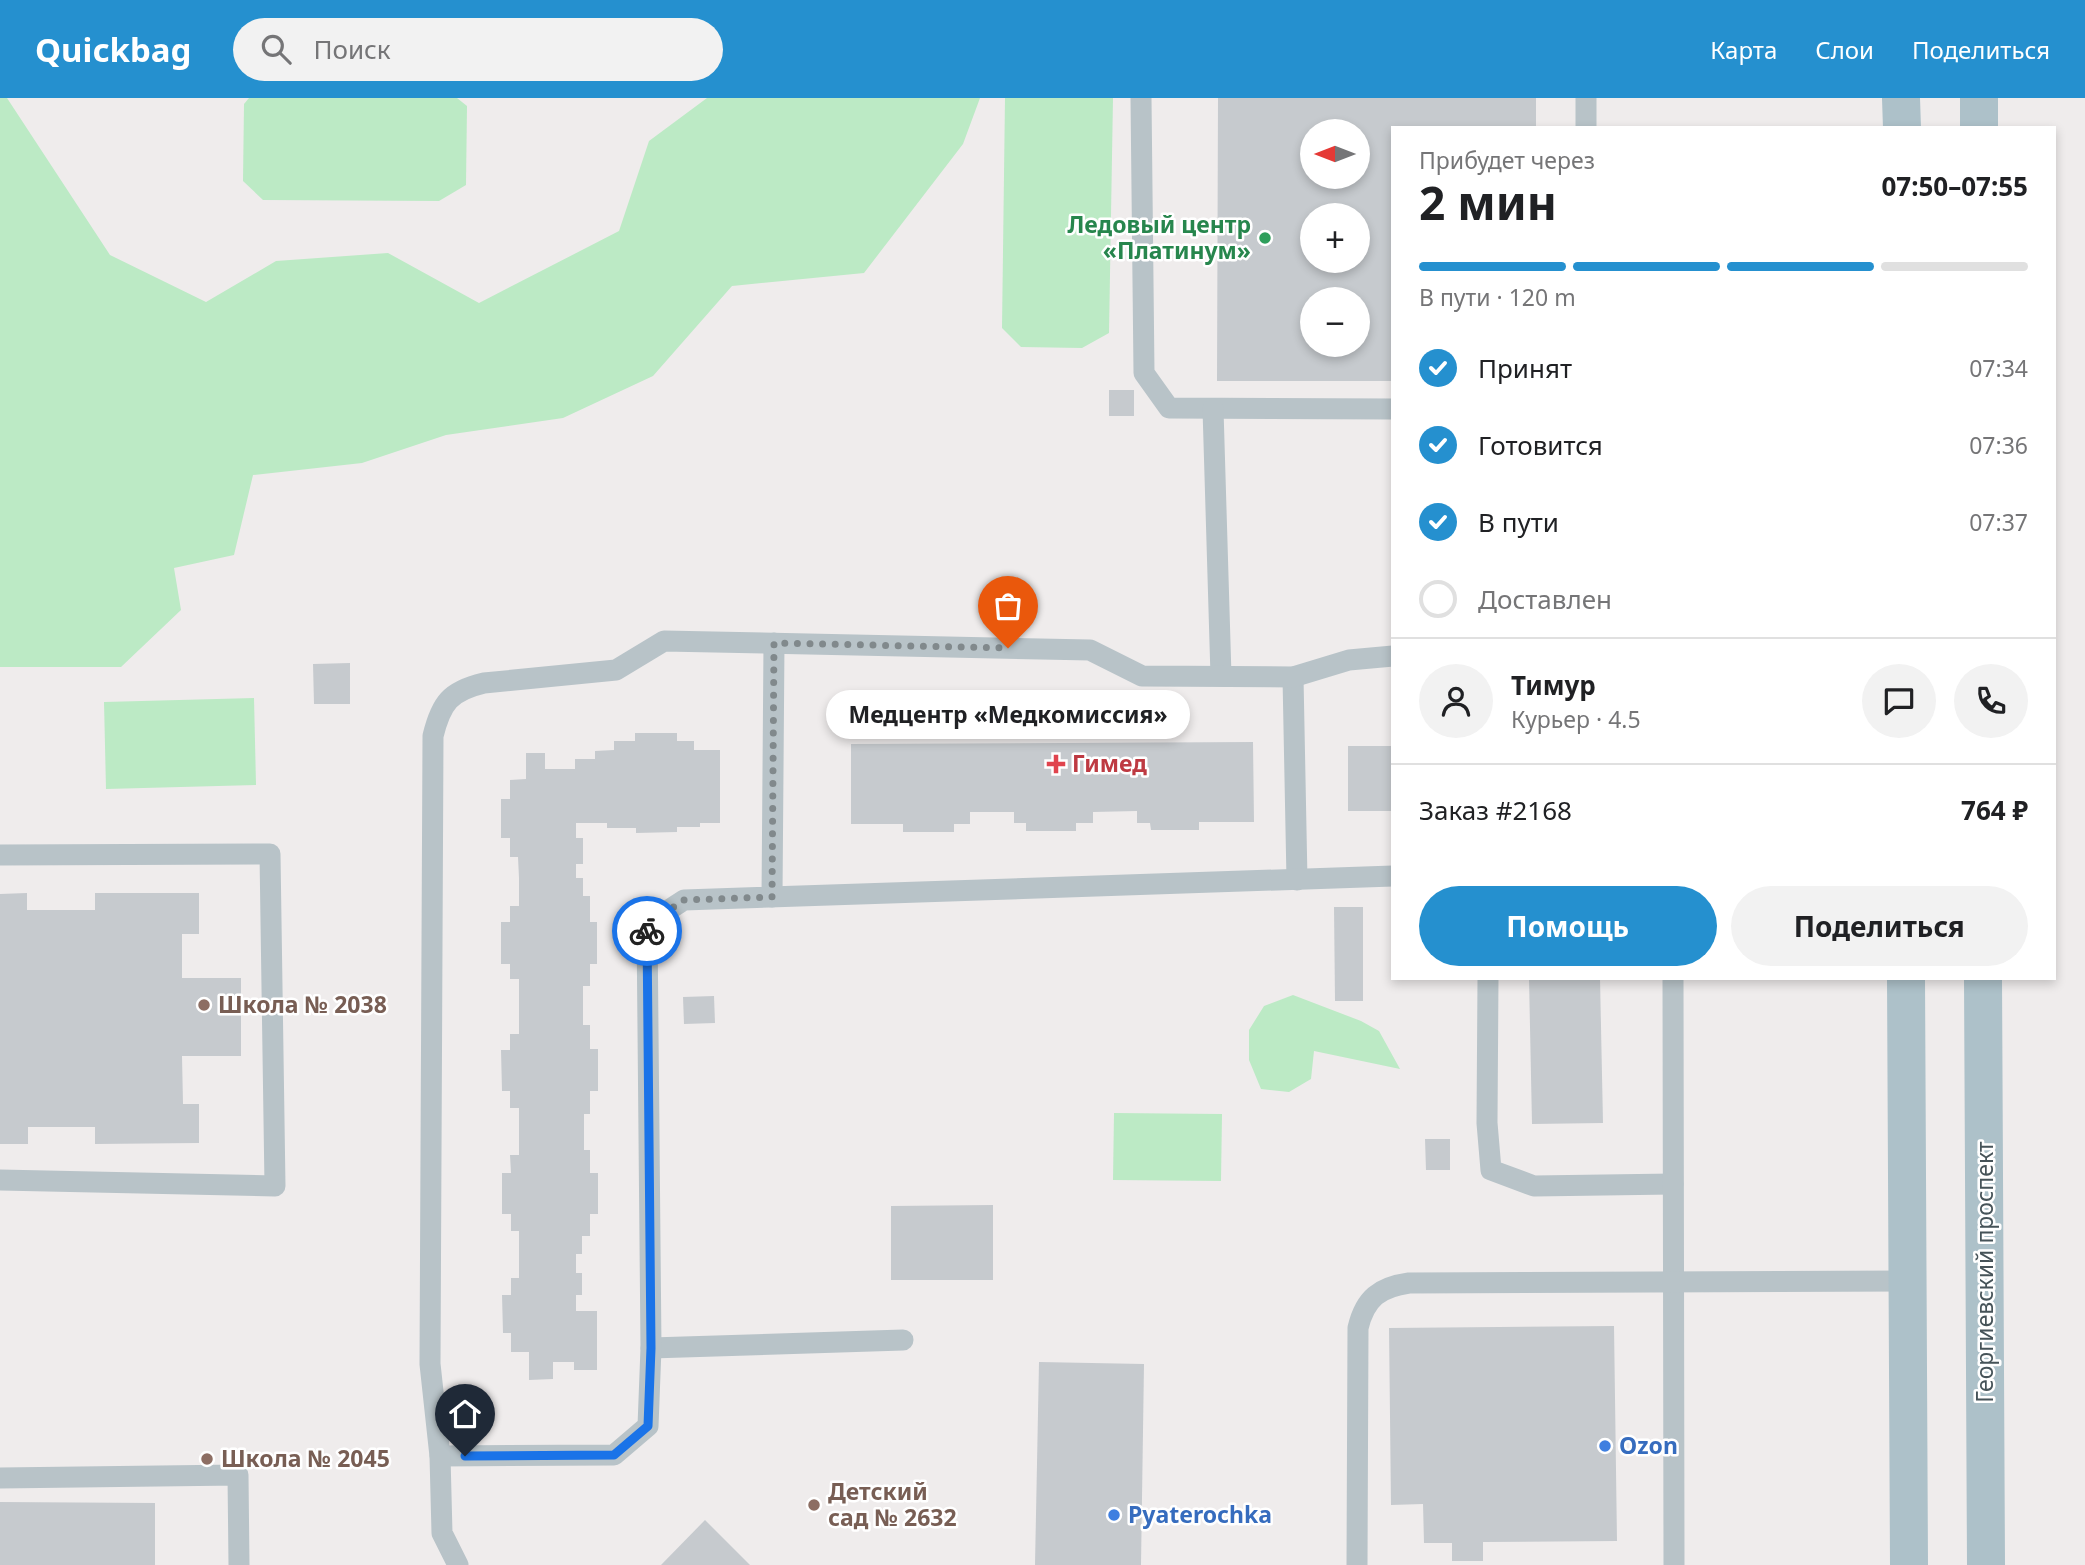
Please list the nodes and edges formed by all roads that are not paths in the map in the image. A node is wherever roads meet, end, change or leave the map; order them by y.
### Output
1 (1141, 98) edge
2 (1586, 98) edge
3 (1901, 98) edge
4 (1979, 98) edge
5 (1586, 126) edge
6 (1902, 126) edge
7 (1979, 126) edge
8 (1213, 409) junction
9 (1391, 409) edge
10 (774, 643) junction
11 (1391, 656) edge
12 (1221, 676) junction
13 (1293, 677) junction
14 (0, 855) edge
15 (1391, 876) edge
16 (1297, 880) junction
17 (772, 897) junction
18 (1488, 980) edge
19 (1673, 980) edge
20 (1906, 980) edge
21 (1983, 980) edge
22 (0, 1180) edge
23 (1673, 1184) junction
24 (1907, 1282) junction
25 (1673, 1283) junction
26 (903, 1340) dead end
27 (651, 1348) junction
28 (440, 1456) junction
29 (0, 1478) edge
30 (239, 1565) edge
31 (457, 1565) edge
32 (1357, 1565) edge
33 (1674, 1565) edge
34 (1909, 1565) edge
35 (1986, 1565) edge

1 - 8 lane
2 - 5 lane
3 - 6 main road
4 - 7 main road
8 - 9 lane
8 - 12 lane
10 - 12 lane
10 - 17 lane
10 - 28 lane
11 - 13 lane
12 - 13 lane
13 - 16 lane
14 - 22 lane
15 - 16 lane
16 - 17 lane
17 - 27 lane
18 - 23 lane
19 - 23 lane
20 - 24 main road
21 - 35 main road, Георгиевский проспект
23 - 25 lane
24 - 25 lane
24 - 34 main road
25 - 32 lane
25 - 33 lane
26 - 27 lane
27 - 28 lane
28 - 31 lane
29 - 30 lane

